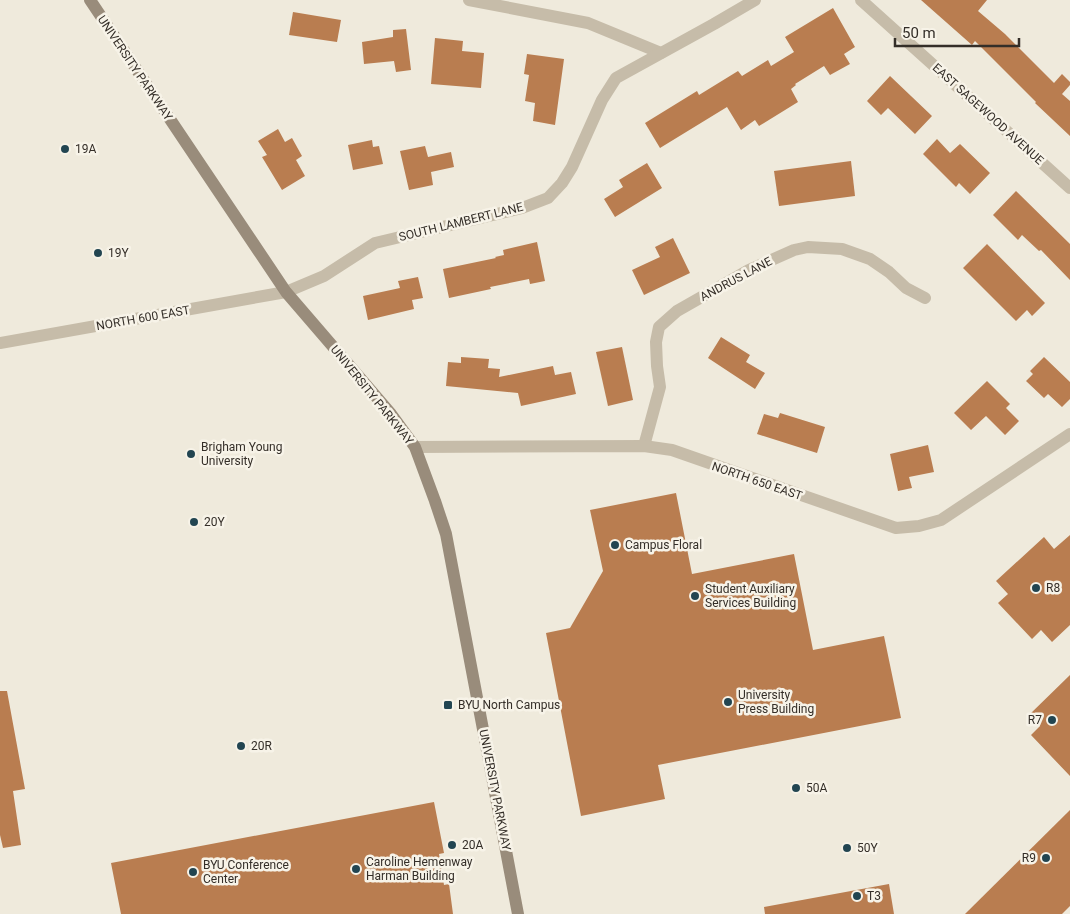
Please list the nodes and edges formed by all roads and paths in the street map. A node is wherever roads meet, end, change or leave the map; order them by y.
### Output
1 (90, 0) edge
2 (469, 0) edge
3 (755, 0) edge
4 (861, 0) edge
5 (662, 52) junction
6 (1070, 188) edge
7 (286, 292) junction
8 (925, 298) dead end
9 (0, 343) edge
10 (1070, 434) edge
11 (644, 446) junction
12 (415, 447) junction
13 (518, 914) edge

1 - 7 main road, UNIVERSITY PARKWAY
2 - 5 street
3 - 5 street, SOUTH LAMBERT LANE
4 - 6 street, EAST SAGEWOOD AVENUE
5 - 7 street, SOUTH LAMBERT LANE
7 - 9 street, NORTH 600 EAST
7 - 12 main road, UNIVERSITY PARKWAY
8 - 11 street, ANDRUS LANE
10 - 11 street, NORTH 650 EAST
11 - 12 street, NORTH 650 EAST
12 - 13 main road, UNIVERSITY PARKWAY

